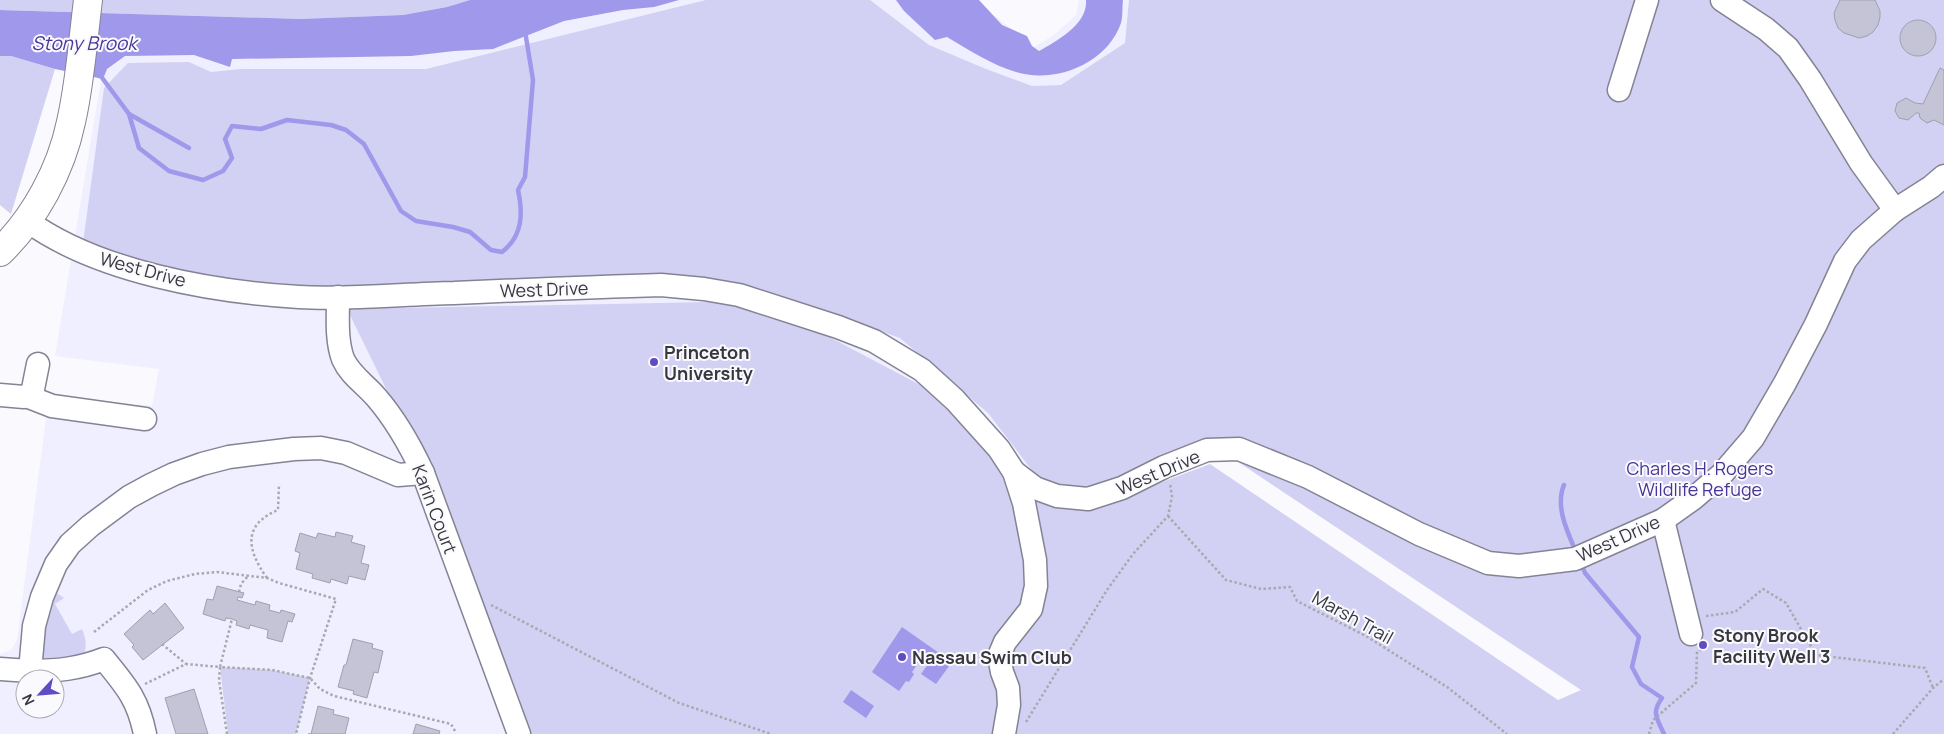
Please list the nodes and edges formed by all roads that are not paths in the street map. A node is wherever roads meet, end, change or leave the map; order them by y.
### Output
1 (88, 0) edge
2 (1648, 0) edge
3 (1722, 0) edge
4 (1619, 90) dead end
5 (1944, 176) edge
6 (1894, 210) junction
7 (26, 220) junction
8 (0, 252) edge
9 (338, 298) junction
10 (38, 364) dead end
11 (0, 395) edge
12 (29, 397) junction
13 (145, 419) dead end
14 (1014, 472) junction
15 (423, 473) junction
16 (1663, 520) junction
17 (1689, 626) road end
18 (0, 669) edge
19 (30, 669) edge
20 (15, 670) edge
21 (65, 670) edge
22 (1012, 730) edge
23 (145, 734) edge
24 (519, 734) edge

1 - 7 main road
2 - 4 street
3 - 6 street
5 - 6 street, West Drive
6 - 16 street, West Drive
7 - 8 main road
7 - 9 street, West Drive
9 - 14 street, West Drive
9 - 15 street, Karin Court
10 - 12 street
11 - 12 street
12 - 13 street
14 - 16 street, West Drive
14 - 22 street, West Drive
15 - 19 street
15 - 24 street, Karin Court
16 - 17 street
18 - 20 street
21 - 23 street

